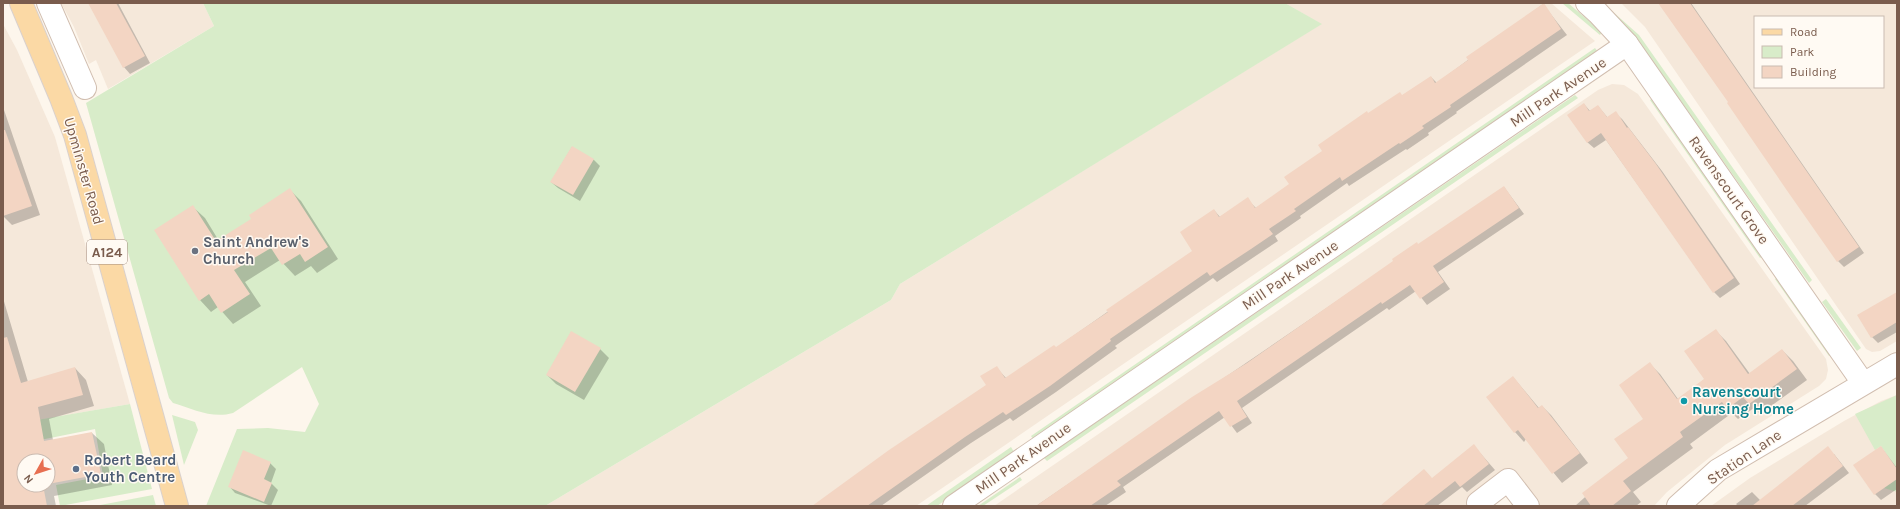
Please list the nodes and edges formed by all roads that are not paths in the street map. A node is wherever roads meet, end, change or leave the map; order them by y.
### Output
1 (21, 3) edge
2 (48, 3) edge
3 (1587, 3) edge
4 (1627, 44) junction
5 (85, 88) dead end
6 (1897, 364) edge
7 (1863, 383) junction
8 (1478, 503) dead end
9 (177, 506) edge
10 (954, 506) edge
11 (1528, 506) edge
12 (1678, 506) edge

1 - 9 main road, Upminster Road / A124
2 - 5 street
3 - 4 street, Ravenscourt Grove
4 - 7 street, Ravenscourt Grove
4 - 10 street, Mill Park Avenue
6 - 7 street, Station Lane
7 - 12 street, Station Lane
8 - 11 street

